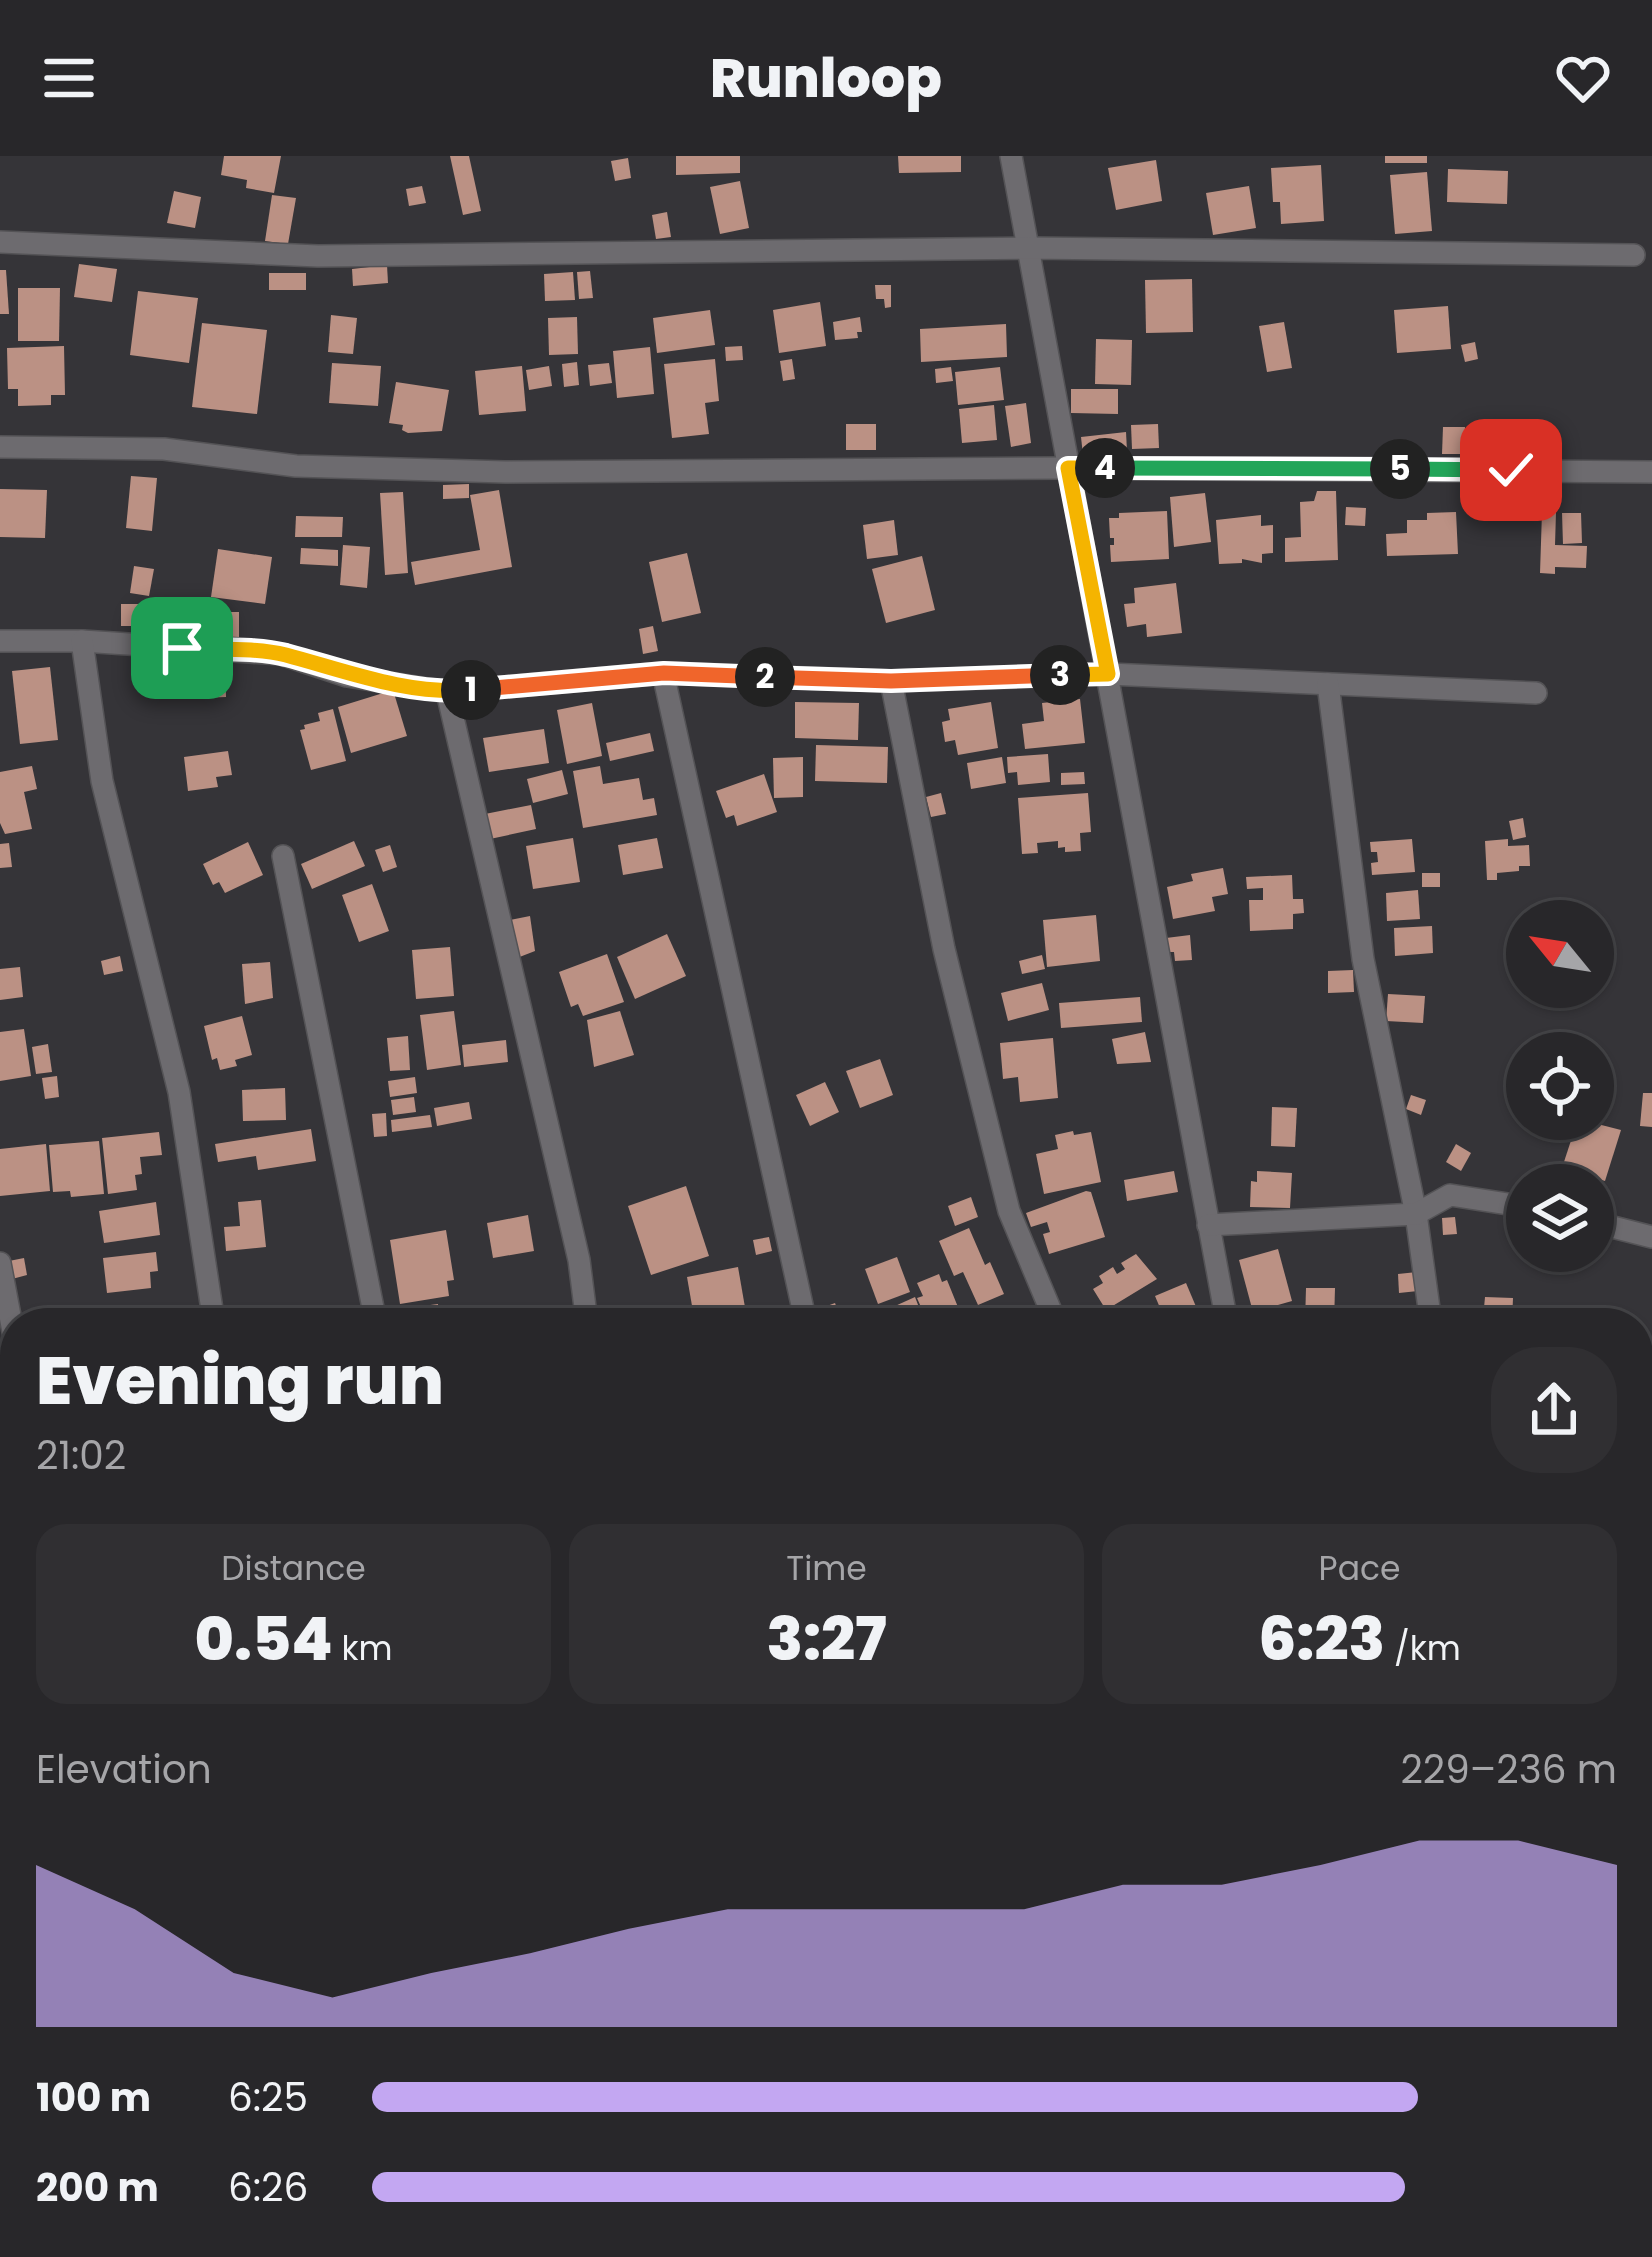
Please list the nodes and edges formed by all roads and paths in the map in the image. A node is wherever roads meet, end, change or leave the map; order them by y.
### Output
1 (1011, 156) edge
2 (0, 242) edge
3 (1030, 248) junction
4 (1634, 255) dead end
5 (0, 446) edge
6 (1068, 468) junction
7 (1652, 472) edge
8 (0, 641) edge
9 (82, 641) junction
10 (664, 673) junction
11 (1108, 674) junction
12 (891, 681) junction
13 (1328, 684) junction
14 (447, 692) junction
15 (1536, 693) dead end
16 (283, 856) dead end
17 (1506, 1204) edge
18 (1416, 1214) junction
19 (1208, 1225) junction
20 (1614, 1227) edge
21 (1652, 1237) edge
22 (0, 1263) edge
23 (9, 1308) edge
24 (212, 1308) edge
25 (373, 1308) edge
26 (585, 1308) edge
27 (803, 1308) edge
28 (1050, 1308) edge
29 (1224, 1308) edge
30 (1429, 1308) edge

1 - 3 street
2 - 3 street
3 - 4 street
3 - 6 street
5 - 6 street
6 - 7 street
6 - 11 street
8 - 9 street
9 - 14 street
9 - 24 street
10 - 12 street
10 - 14 street
10 - 27 street
11 - 12 street
11 - 13 street
11 - 19 street
12 - 28 street
13 - 15 street
13 - 18 street
14 - 26 street
16 - 25 street
17 - 18 street
18 - 19 street
18 - 30 street
19 - 29 street
20 - 21 street
22 - 23 street

